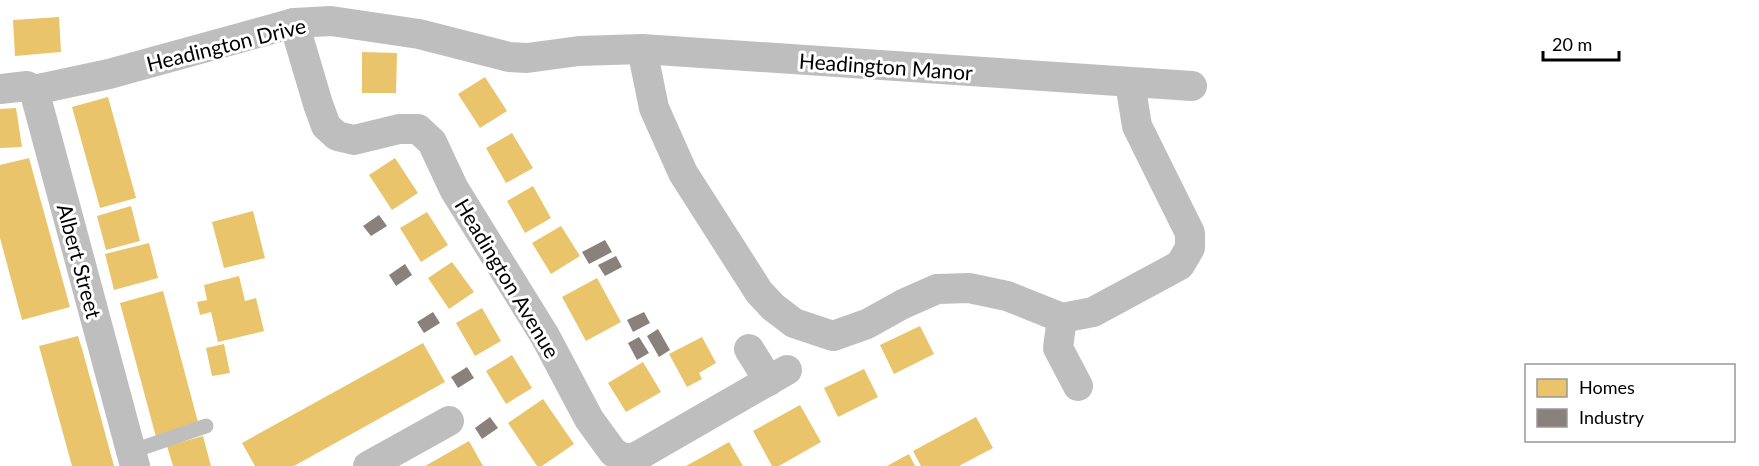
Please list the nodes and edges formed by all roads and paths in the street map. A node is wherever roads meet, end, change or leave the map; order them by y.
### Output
1 (294, 23) junction
2 (419, 34) joint
3 (642, 49) junction
4 (1130, 83) junction
5 (1192, 86) dead end
6 (0, 89) edge
7 (34, 90) junction
8 (1062, 318) junction
9 (749, 349) dead end
10 (1078, 386) dead end
11 (449, 421) dead end
12 (206, 426) dead end
13 (133, 459) edge
14 (368, 466) edge

1 - 2 street, Headington Drive
1 - 7 street, Headington Drive
1 - 9 street, Headington Avenue
2 - 3 street, Headington Manor
3 - 4 street, Headington Manor
3 - 8 street
4 - 5 street, Headington Manor
4 - 8 street
6 - 7 street
7 - 13 street, Albert Street
8 - 10 street
11 - 14 street
12 - 13 lane

